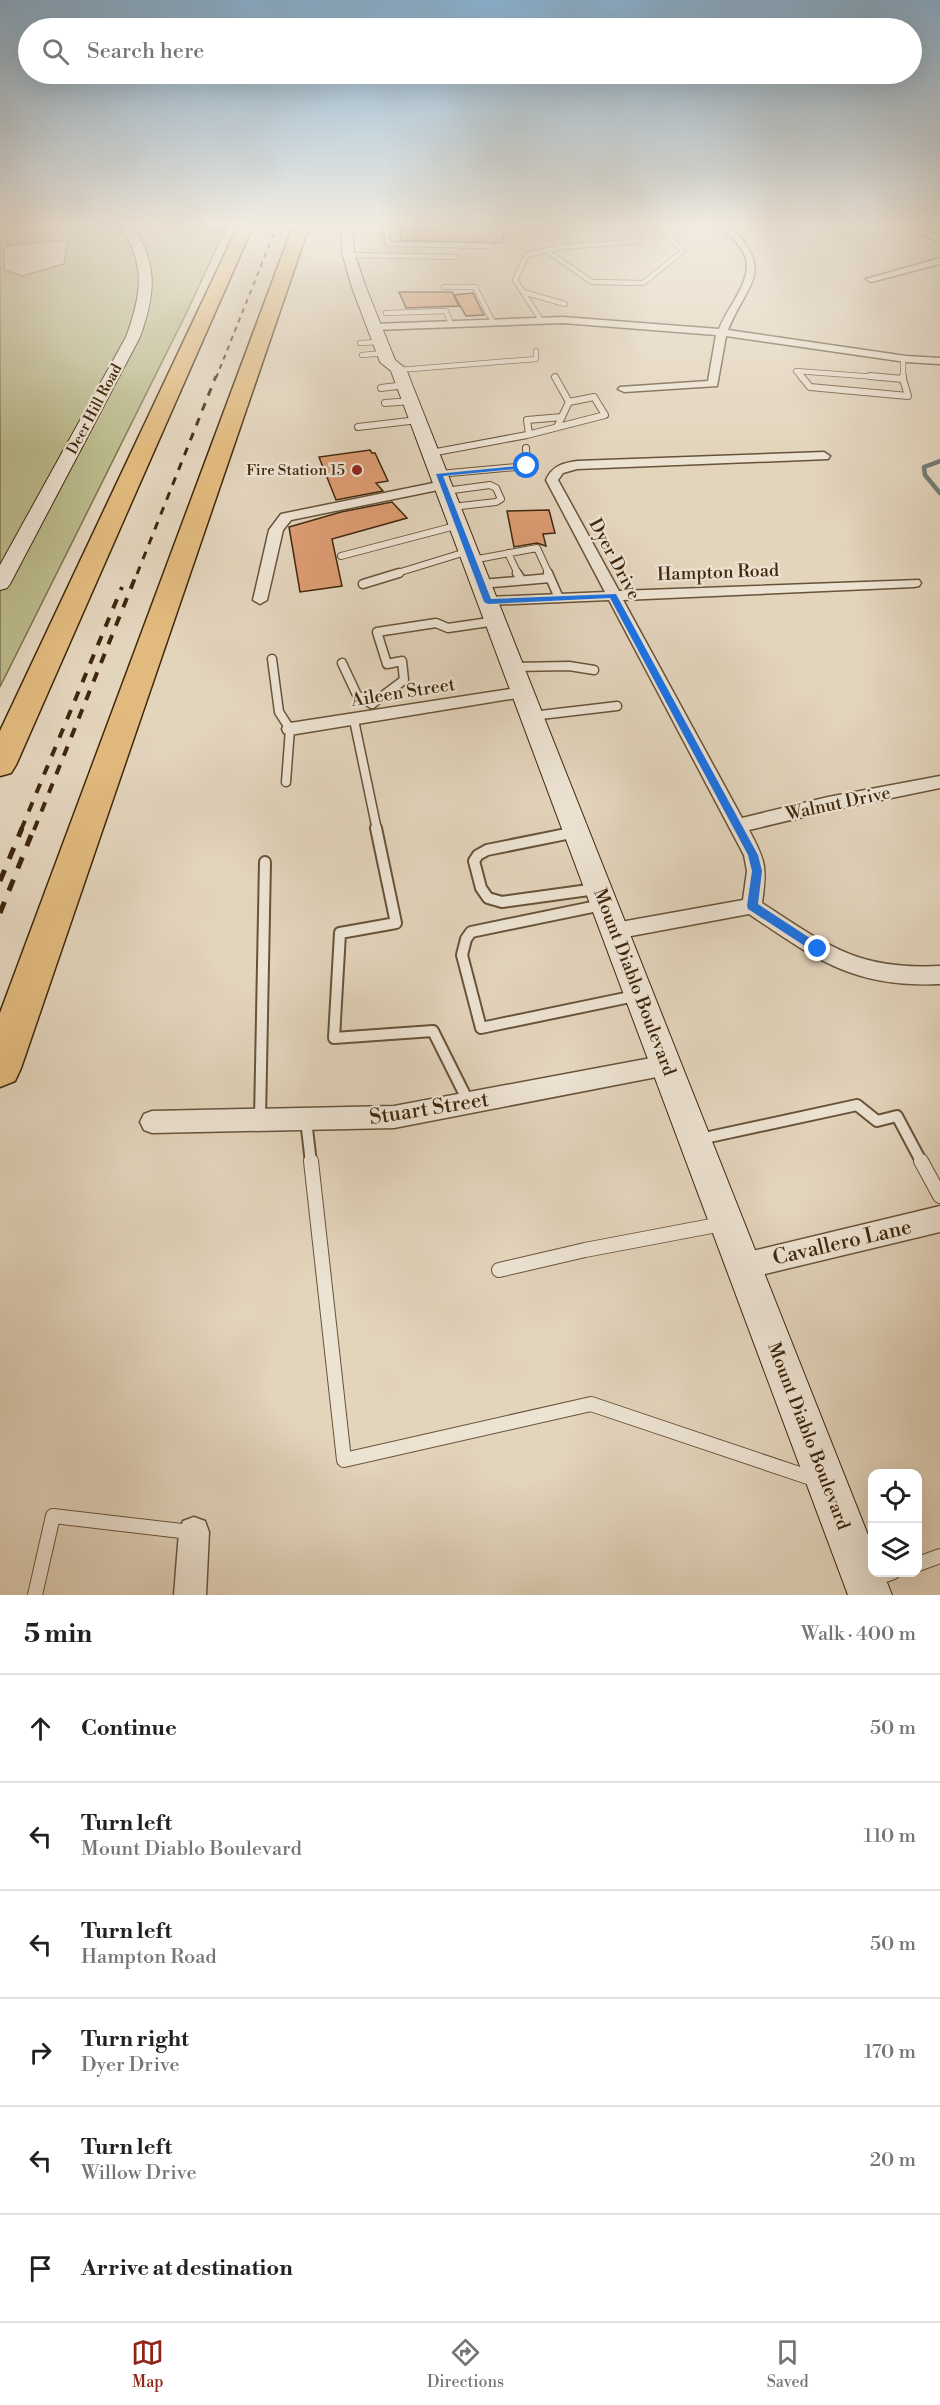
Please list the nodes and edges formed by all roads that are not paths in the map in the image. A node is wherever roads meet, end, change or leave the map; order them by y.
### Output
1 (144, 300) edge
2 (212, 300) edge
3 (277, 300) edge
4 (364, 300) edge
5 (381, 300) edge
6 (482, 300) edge
7 (528, 300) edge
8 (553, 300) edge
9 (738, 300) edge
10 (565, 304) dead end
11 (541, 320) junction
12 (493, 322) junction
13 (391, 325) junction
14 (373, 327) junction
15 (722, 332) junction
16 (360, 343) dead end
17 (536, 351) dead end
18 (362, 355) dead end
19 (903, 358) junction
20 (940, 361) edge
21 (555, 377) dead end
22 (396, 379) junction
23 (903, 379) junction
24 (624, 389) dead end
25 (570, 402) junction
26 (562, 417) junction
27 (358, 427) dead end
28 (557, 427) junction
29 (529, 434) junction
30 (526, 448) dead end
31 (824, 456) dead end
32 (461, 532) junction
33 (508, 553) junction
34 (341, 556) dead end
35 (6, 562) edge
36 (520, 578) junction
37 (550, 578) junction
38 (914, 583) dead end
39 (0, 584) edge
40 (363, 584) dead end
41 (613, 596) junction
42 (559, 598) junction
43 (260, 600) dead end
44 (272, 659) dead end
45 (342, 663) dead end
46 (594, 670) dead end
47 (523, 691) junction
48 (617, 706) dead end
49 (354, 720) junction
50 (290, 729) junction
51 (0, 765) edge
52 (286, 782) dead end
53 (940, 782) edge
54 (738, 826) junction
55 (577, 832) junction
56 (265, 861) dead end
57 (752, 906) junction
58 (606, 908) junction
59 (940, 975) edge
60 (640, 996) junction
61 (667, 1065) junction
62 (0, 1068) edge
63 (469, 1103) junction
64 (260, 1119) junction
65 (306, 1120) junction
66 (152, 1122) dead end
67 (695, 1140) junction
68 (940, 1196) edge
69 (940, 1219) edge
70 (727, 1223) junction
71 (744, 1266) junction
72 (499, 1270) dead end
73 (827, 1483) junction
74 (194, 1532) joint
75 (940, 1556) edge
76 (922, 1563) edge
77 (876, 1583) edge
78 (35, 1595) edge
79 (190, 1595) edge

1 - 35 main road, Deer Hill Road
2 - 51 highway
3 - 62 highway
4 - 14 main road, Mount Diablo Boulevard
5 - 13 main road
6 - 12 lane
7 - 11 lane
8 - 10 lane
9 - 15 street
11 - 12 street
11 - 15 street
12 - 13 street
13 - 14 street
14 - 22 main road, Mount Diablo Boulevard
15 - 19 street
15 - 24 street
16 - 22 lane
17 - 22 lane
18 - 22 lane
19 - 20 street
19 - 23 lane
21 - 25 lane
22 - 27 lane
22 - 32 main road, Mount Diablo Boulevard
23 - 23 lane
25 - 26 lane
25 - 28 lane
26 - 28 lane
26 - 29 lane
28 - 29 lane
29 - 32 lane
30 - 32 lane
31 - 41 street, Dyer Drive
32 - 32 lane
32 - 33 lane
32 - 34 lane
32 - 36 lane
32 - 40 lane
32 - 42 street, Hampton Road
32 - 43 street, Hampton Road
32 - 45 lane
32 - 47 main road, Mount Diablo Boulevard
33 - 36 lane
33 - 37 lane
35 - 39 main road, Deer Hill Road
36 - 37 lane
37 - 42 lane
38 - 41 street, Hampton Road
41 - 42 street, Hampton Road
41 - 54 street, Dyer Drive
44 - 50 lane
46 - 47 lane
47 - 48 lane
47 - 49 street, Aileen Street
47 - 55 main road, Mount Diablo Boulevard
49 - 50 street, Aileen Street
49 - 63 lane
50 - 52 lane
53 - 54 street, Walnut Drive
54 - 57 street, Dyer Drive
55 - 58 main road, Mount Diablo Boulevard
55 - 58 lane
56 - 64 lane
57 - 58 street
57 - 59 street
58 - 60 main road, Mount Diablo Boulevard
58 - 60 lane
60 - 61 main road, Mount Diablo Boulevard
61 - 63 street, Stuart Street
61 - 67 main road, Mount Diablo Boulevard
63 - 65 street, Stuart Street
64 - 65 street, Stuart Street
64 - 66 street, Stuart Street
65 - 73 lane
67 - 68 lane
67 - 70 main road, Mount Diablo Boulevard
69 - 71 street, Cavallero Lane
70 - 71 main road, Mount Diablo Boulevard
70 - 72 lane
71 - 73 main road, Mount Diablo Boulevard
73 - 77 main road, Mount Diablo Boulevard
74 - 78 lane
74 - 79 street
75 - 76 lane

